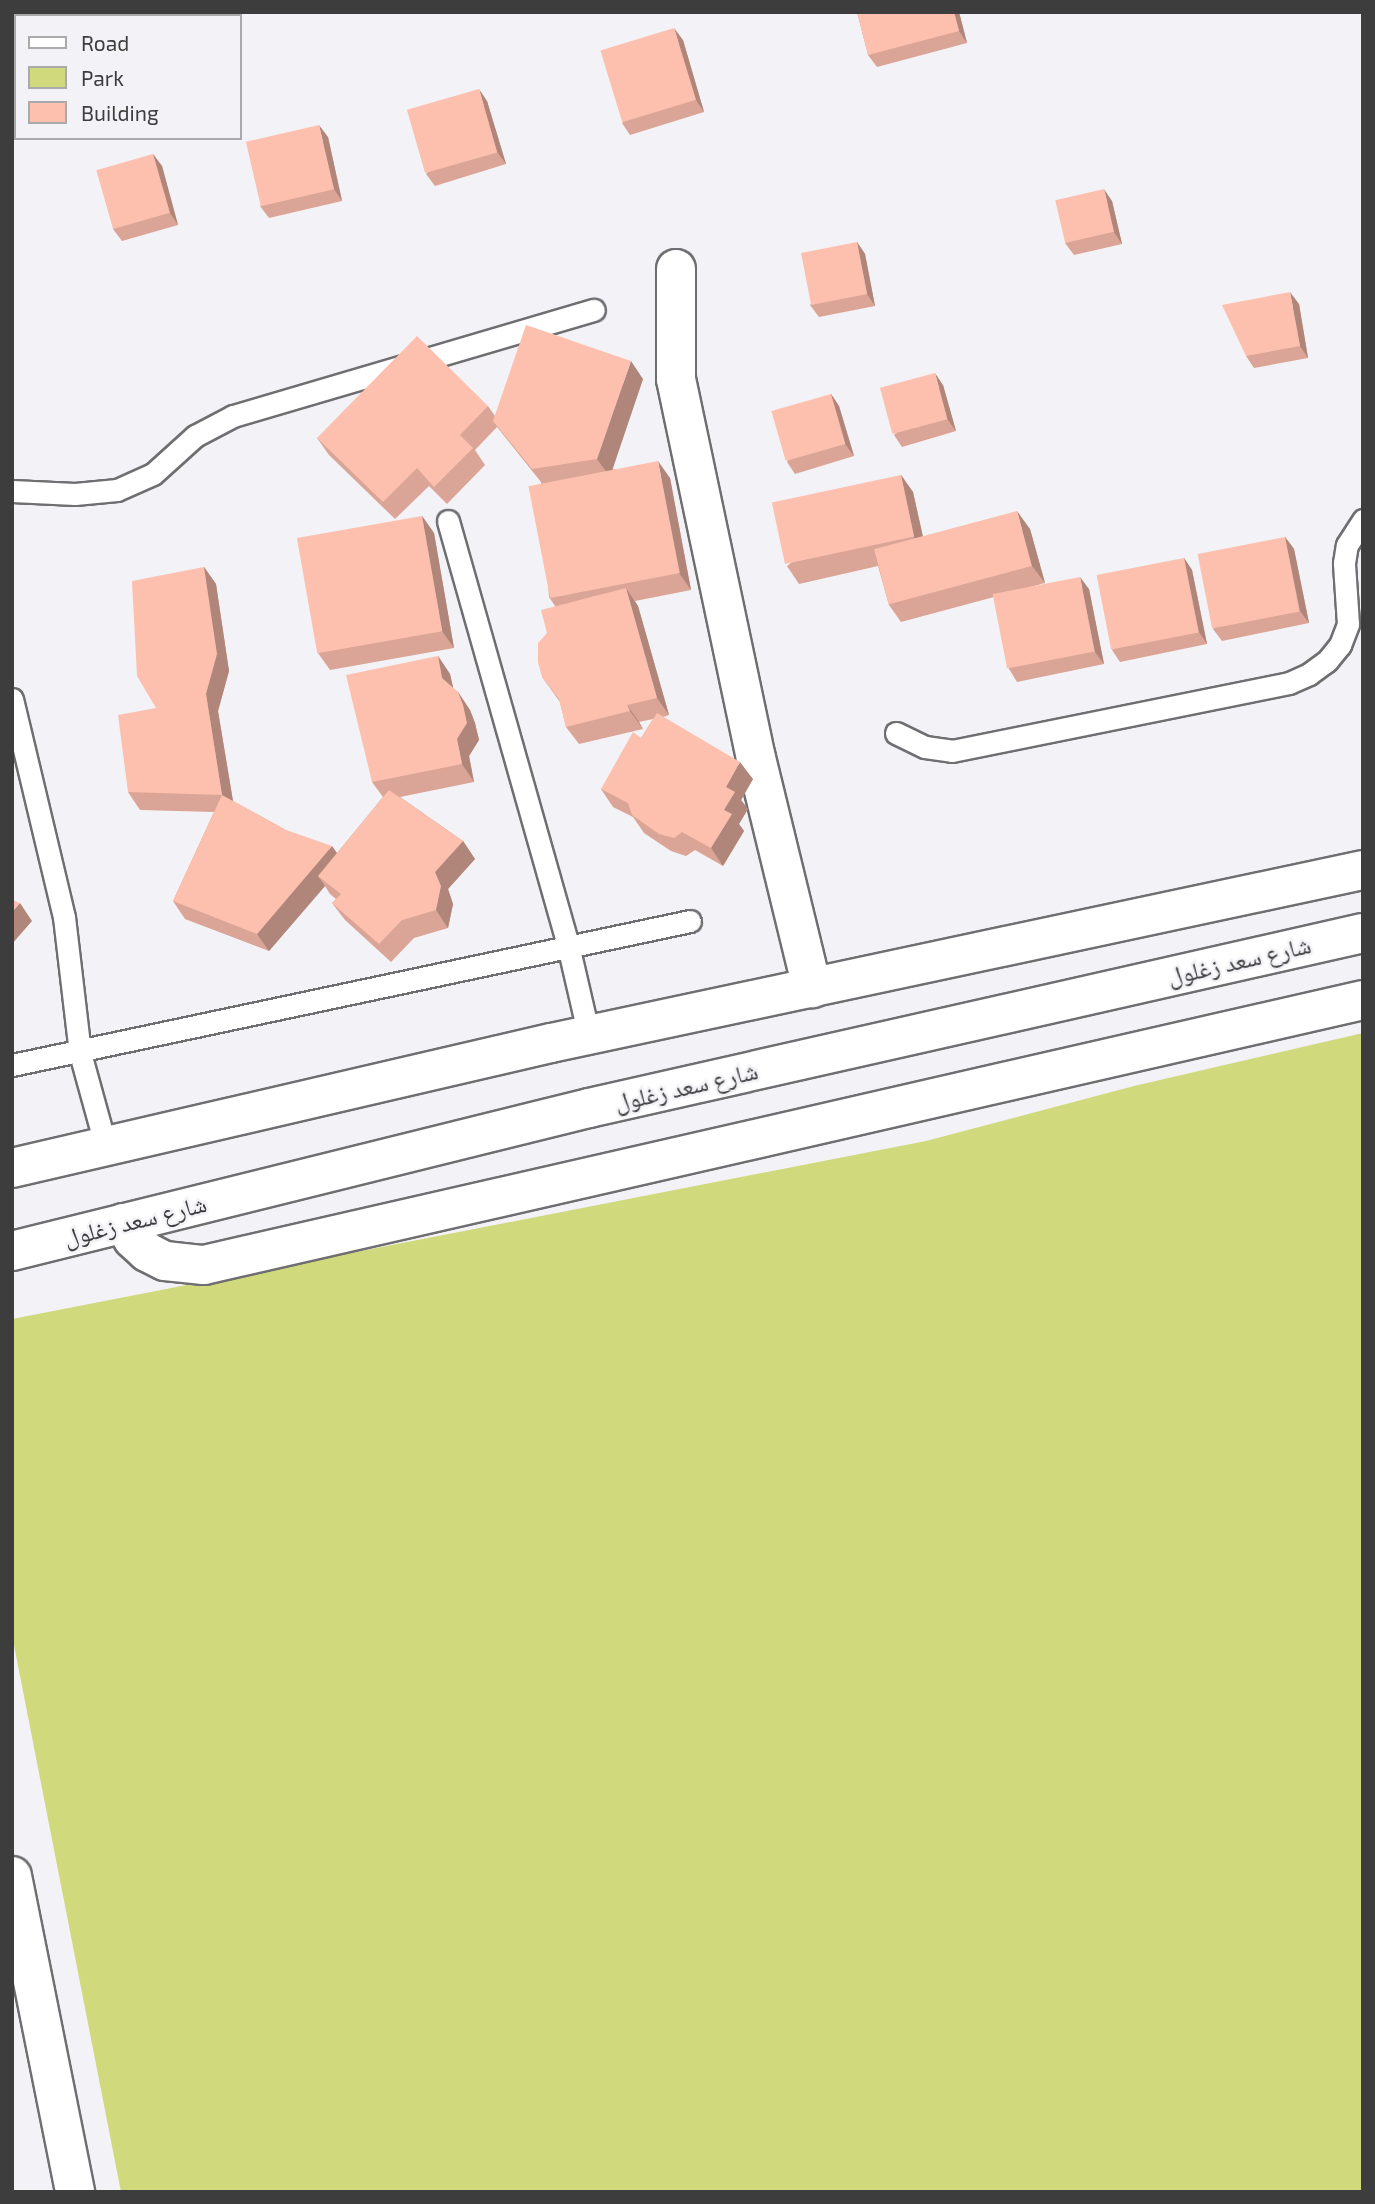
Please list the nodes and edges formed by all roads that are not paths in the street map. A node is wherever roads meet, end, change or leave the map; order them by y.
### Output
1 (676, 269) dead end
2 (594, 310) dead end
3 (12, 491) edge
4 (1363, 520) edge
5 (447, 522) dead end
6 (12, 699) edge
7 (896, 733) dead end
8 (1363, 870) edge
9 (1231, 898) junction
10 (690, 921) dead end
11 (1363, 933) edge
12 (568, 945) junction
13 (1244, 959) junction
14 (812, 988) junction
15 (1363, 1000) edge
16 (589, 1036) junction
17 (80, 1053) junction
18 (12, 1065) edge
19 (105, 1144) junction
20 (12, 1168) edge
21 (123, 1223) junction
22 (12, 1251) edge
23 (12, 1876) edge
24 (75, 2192) edge

1 - 14 main road
2 - 3 lane
4 - 7 lane
5 - 12 lane
6 - 17 lane
8 - 9 main road
9 - 13 main road
9 - 14 main road
10 - 12 lane
11 - 13 main road, شارع سعد زغلول
12 - 16 lane
12 - 17 lane
13 - 21 main road, شارع سعد زغلول
14 - 16 main road
15 - 21 main road
16 - 19 main road
17 - 18 lane
17 - 19 lane
19 - 20 main road
21 - 22 main road, شارع سعد زغلول
23 - 24 main road

